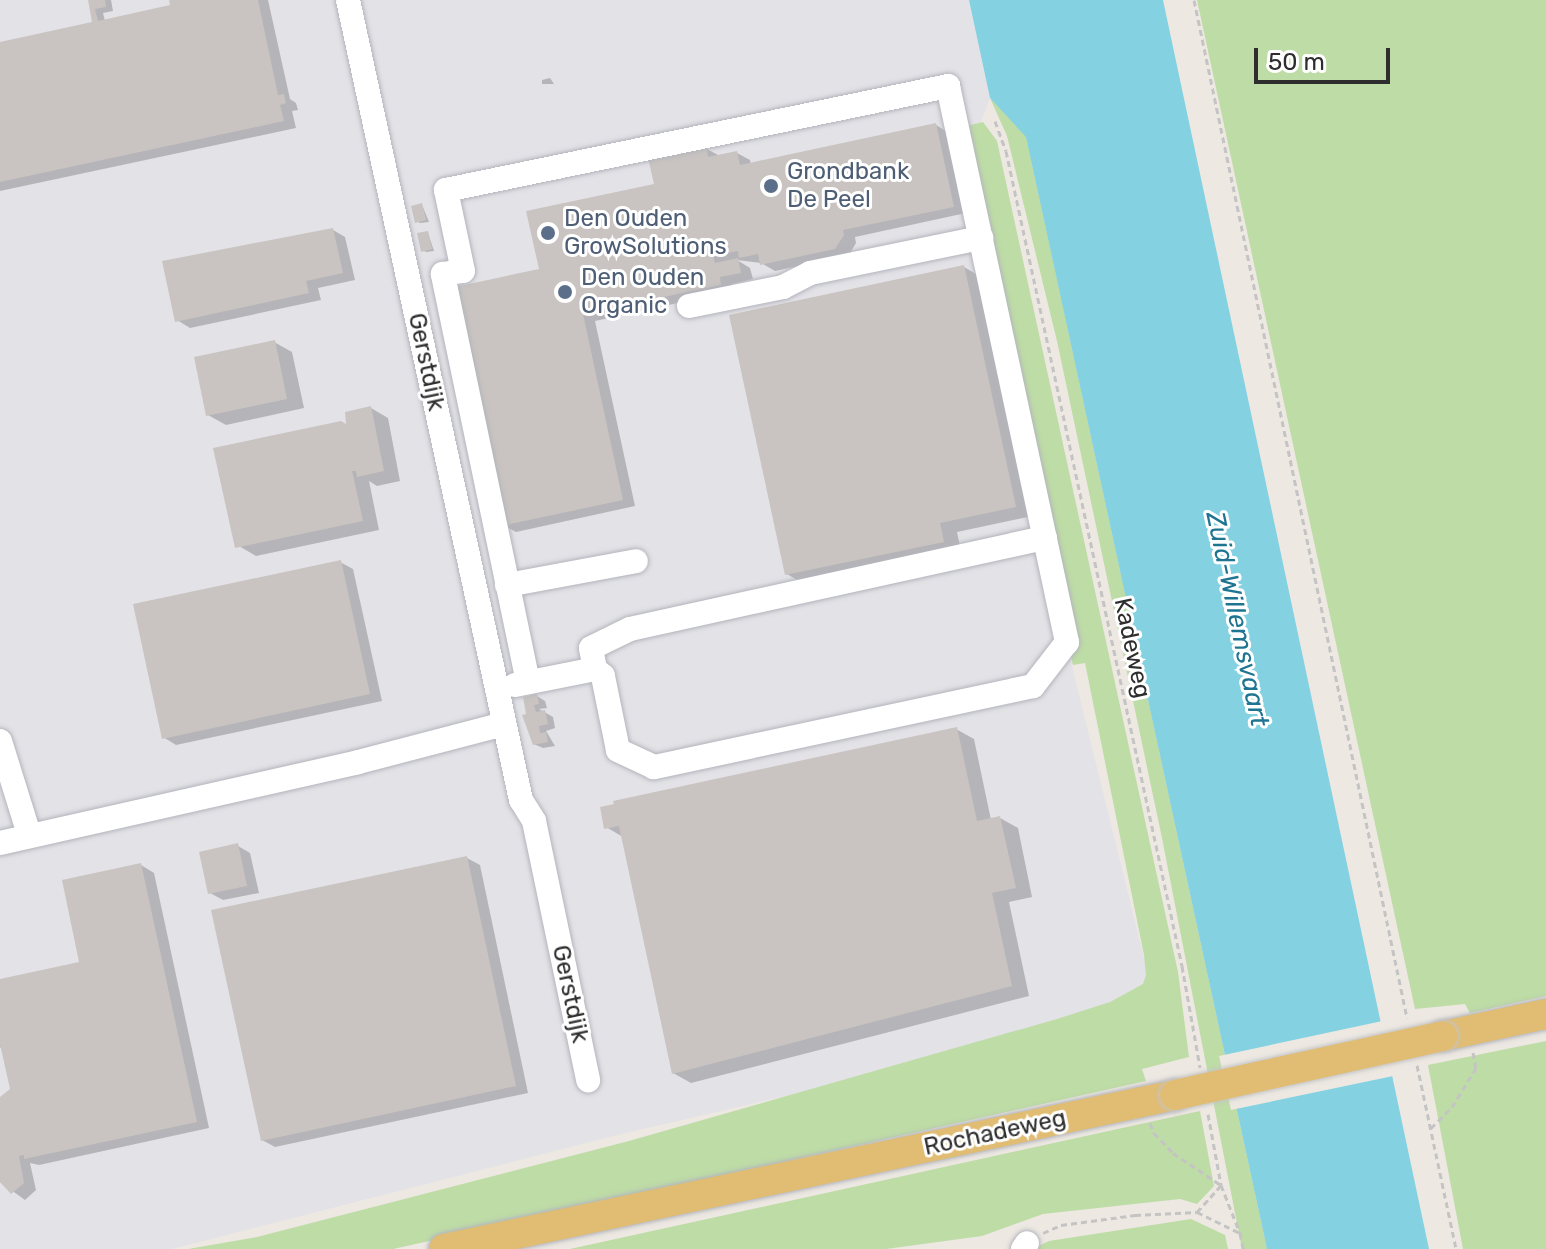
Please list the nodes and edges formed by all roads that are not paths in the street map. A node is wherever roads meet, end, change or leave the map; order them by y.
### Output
1 (348, 0) edge
2 (981, 238) junction
3 (689, 306) dead end
4 (1045, 538) junction
5 (636, 561) dead end
6 (507, 585) junction
7 (595, 669) junction
8 (528, 682) junction
9 (497, 689) junction
10 (504, 724) junction
11 (0, 741) edge
12 (29, 834) junction
13 (0, 843) edge
14 (1546, 1014) edge
15 (588, 1080) dead end
16 (444, 1249) edge

1 - 9 street, Gerstdijk
2 - 3 street
2 - 4 street
2 - 6 street
4 - 7 street
4 - 7 street
5 - 6 street
6 - 8 street
7 - 8 street
8 - 9 street
9 - 10 street, Gerstdijk
10 - 12 street
10 - 15 street, Gerstdijk
11 - 12 street
12 - 13 street
14 - 16 main road, Rochadeweg, bridge

